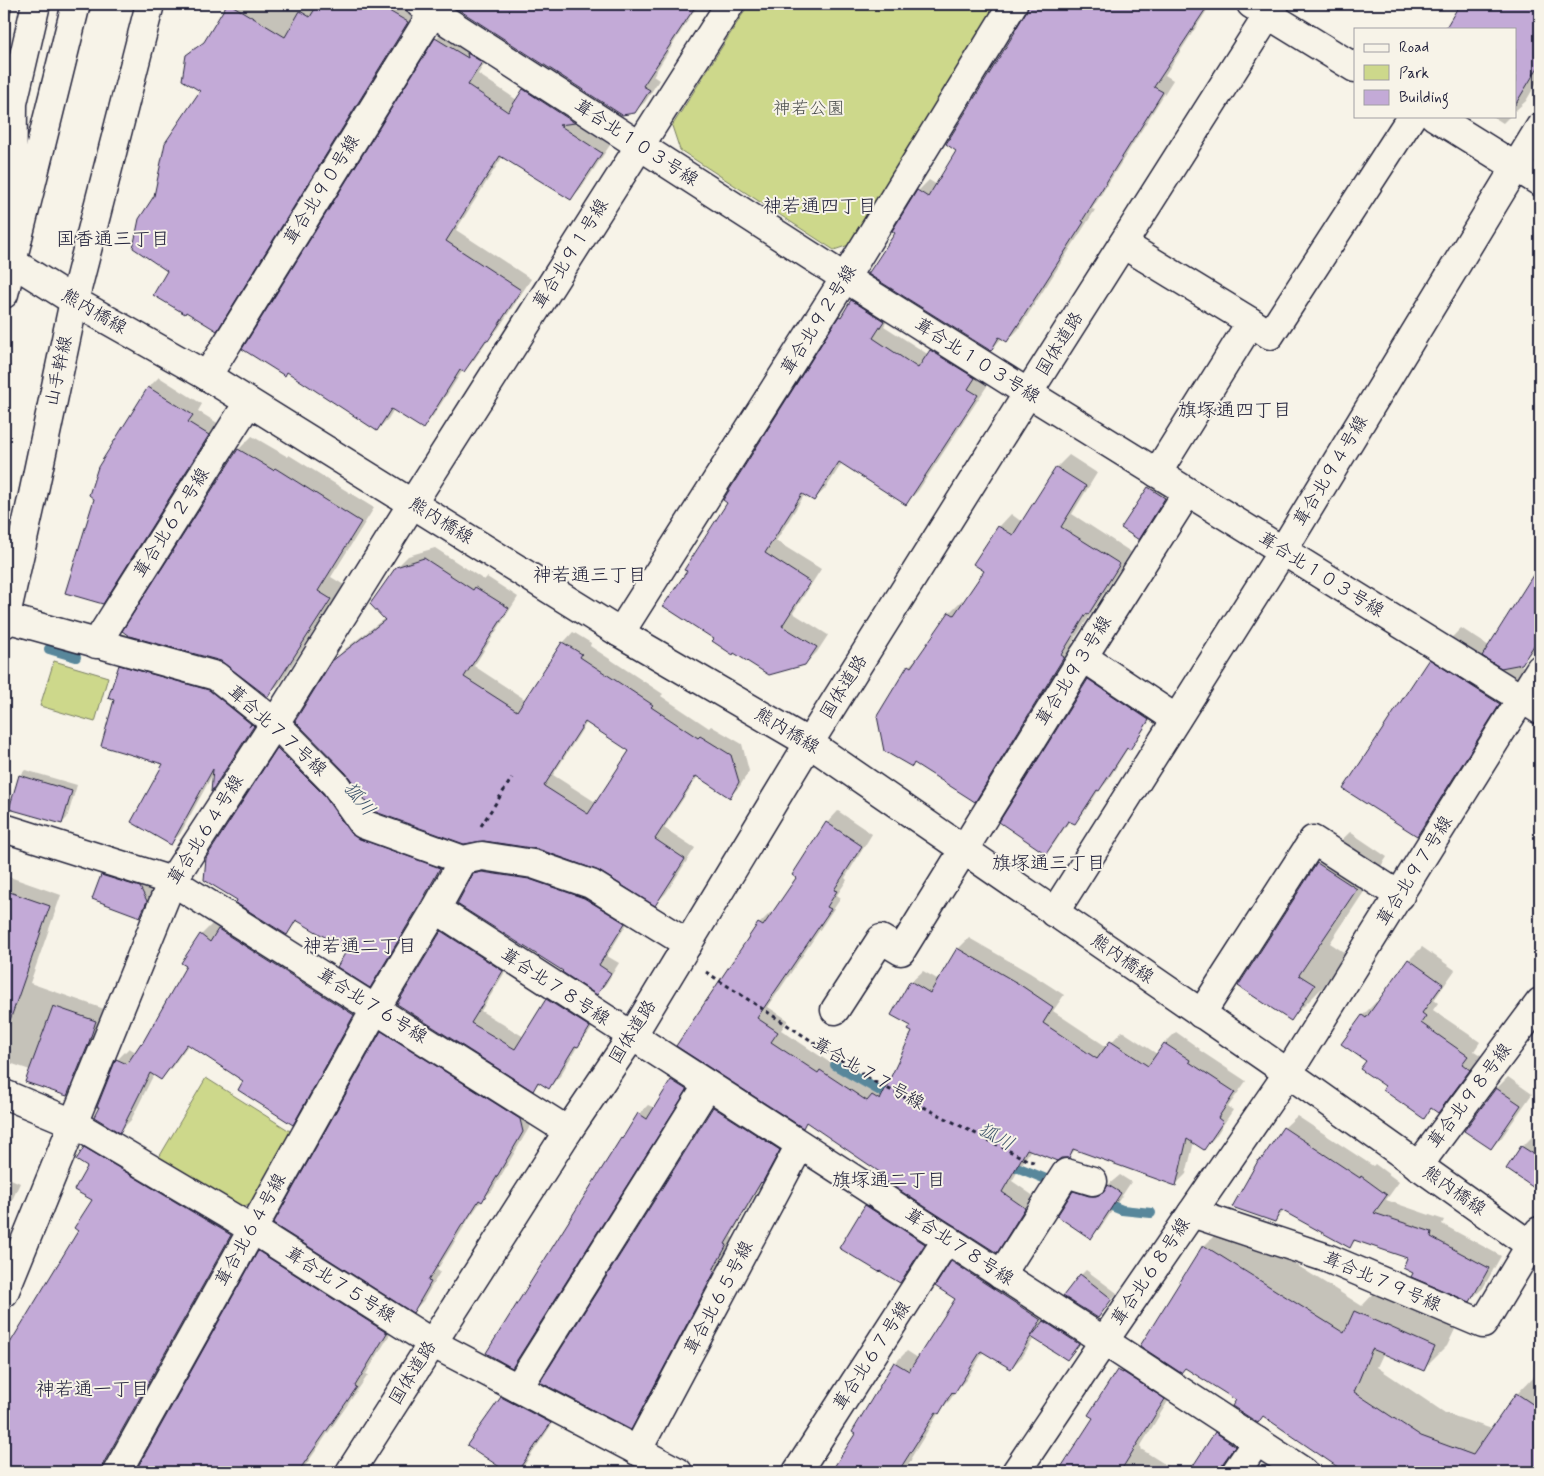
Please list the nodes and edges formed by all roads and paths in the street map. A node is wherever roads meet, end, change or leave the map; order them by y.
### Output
1 (36, 4) edge
2 (76, 4) edge
3 (150, 4) edge
4 (730, 4) edge
5 (1012, 4) edge
6 (430, 6) edge
7 (1265, 8) edge
8 (1354, 67) edge
9 (1411, 118) edge
10 (1437, 118) edge
11 (1540, 127) edge
12 (640, 146) junction
13 (1515, 166) junction
14 (1540, 182) edge
15 (1123, 244) junction
16 (8, 259) edge
17 (845, 278) junction
18 (4, 294) edge
19 (74, 301) junction
20 (1251, 322) junction
21 (207, 376) junction
22 (1028, 394) junction
23 (248, 403) junction
24 (1157, 474) junction
25 (1187, 493) junction
26 (412, 504) junction
27 (1282, 552) junction
28 (5, 621) edge
29 (620, 633) junction
30 (96, 644) junction
31 (1083, 657) junction
32 (1540, 668) edge
33 (1531, 704) edge
34 (1176, 719) junction
35 (275, 723) junction
36 (809, 743) junction
37 (512, 778) dead end
38 (4, 828) edge
39 (476, 834) dead end
40 (963, 850) junction
41 (463, 860) junction
42 (172, 881) junction
43 (1400, 896) junction
44 (436, 909) junction
45 (1054, 913) junction
46 (684, 949) junction
47 (1540, 1002) edge
48 (376, 1008) junction
49 (836, 1010) dead end
50 (1201, 1014) junction
51 (632, 1036) junction
52 (859, 1062) dead end
53 (854, 1069) junction
54 (1288, 1073) junction
55 (708, 1086) junction
56 (4, 1094) edge
57 (73, 1123) junction
58 (568, 1131) junction
59 (800, 1145) junction
60 (1418, 1166) junction
61 (1062, 1181) junction
62 (1092, 1181) dead end
63 (1192, 1213) junction
64 (252, 1229) junction
65 (947, 1239) junction
66 (1537, 1242) edge
67 (1001, 1275) junction
68 (4, 1293) edge
69 (1104, 1341) junction
70 (432, 1343) junction
71 (518, 1388) junction
72 (1257, 1442) junction
73 (638, 1451) junction
74 (117, 1472) edge
75 (350, 1472) edge
76 (678, 1472) edge
77 (796, 1472) edge
78 (1016, 1472) edge
79 (1236, 1472) edge
80 (1304, 1472) edge

1 - 16 street
2 - 16 street
3 - 19 street, 山手幹線
4 - 12 street, 葺合北９１号線
5 - 17 street, 葺合北９２号線
6 - 12 street, 葺合北１０３号線
6 - 21 street, 葺合北９０号線
7 - 8 street
7 - 15 street, 国体道路
9 - 20 street
10 - 13 street
11 - 13 street, 葺合北９４号線
12 - 17 street, 葺合北１０３号線
12 - 26 street, 葺合北９１号線
13 - 14 street
13 - 27 street, 葺合北９４号線
15 - 20 street
15 - 22 street, 国体道路
16 - 18 street
16 - 19 street, 熊内橋線
17 - 22 street, 葺合北１０３号線
17 - 29 street, 葺合北９２号線
19 - 21 street, 熊内橋線
19 - 28 street, 山手幹線
20 - 24 street
21 - 23 street, 熊内橋線
22 - 24 street, 葺合北１０３号線
22 - 36 street, 国体道路
23 - 26 street, 熊内橋線
23 - 30 street, 葺合北６２号線
24 - 25 street, 葺合北１０３号線
25 - 27 street, 葺合北１０３号線
25 - 31 street, 葺合北９３号線
26 - 29 street, 熊内橋線
26 - 35 street, 葺合北６４号線
27 - 33 street, 葺合北１０３号線
27 - 34 street, 葺合北９４号線
28 - 30 street, 葺合北７７号線
29 - 36 street, 熊内橋線
30 - 35 street, 葺合北７７号線
31 - 34 street
31 - 40 street, 葺合北９３号線
32 - 33 street, 葺合北９７号線
33 - 43 street, 葺合北９７号線
34 - 45 street, 葺合北９４号線
35 - 41 street, 葺合北７７号線
35 - 42 street, 葺合北６４号線
36 - 40 street, 熊内橋線
36 - 46 street, 国体道路
37 - 39 path
38 - 42 street, 葺合北７６号線
40 - 45 street, 熊内橋線
40 - 49 street, 葺合北９３号線
41 - 44 street, 葺合北６４号線
41 - 46 street, 葺合北７７号線
42 - 48 street, 葺合北７６号線
42 - 57 street, 葺合北６４号線
43 - 50 street
43 - 54 street, 葺合北９７号線
44 - 48 street, 葺合北６４号線
44 - 51 street, 葺合北７８号線
45 - 50 street, 熊内橋線
46 - 51 street, 国体道路
46 - 53 path, 葺合北７７号線
47 - 60 street, 葺合北９８号線
48 - 58 street, 葺合北７６号線
48 - 64 street, 葺合北６４号線
50 - 54 street, 熊内橋線
51 - 55 street, 葺合北７８号線
51 - 58 street, 国体道路
52 - 53 path
53 - 61 path, 葺合北７７号線
54 - 60 street, 熊内橋線
54 - 63 street, 葺合北６８号線
55 - 59 street, 葺合北７８号線
55 - 71 street
56 - 57 street, 葺合北７５号線
57 - 64 street, 葺合北７５号線
57 - 68 street, 葺合北６４号線
58 - 70 street, 国体道路
59 - 65 street, 葺合北７８号線
59 - 73 street, 葺合北６５号線
60 - 66 street, 熊内橋線
61 - 62 street
61 - 67 street
63 - 66 street, 葺合北７９号線
63 - 69 street, 葺合北６８号線
64 - 70 street, 葺合北７５号線
64 - 74 street, 葺合北６４号線
65 - 67 street, 葺合北７８号線
65 - 77 street, 葺合北６７号線
67 - 69 street, 葺合北７８号線
69 - 72 street, 葺合北７８号線
69 - 78 street, 葺合北６８号線
70 - 71 street, 葺合北７５号線
70 - 75 street, 国体道路
71 - 73 street, 葺合北７５号線
72 - 79 street
72 - 80 street, 葺合北７８号線
73 - 76 street, 葺合北７５号線

